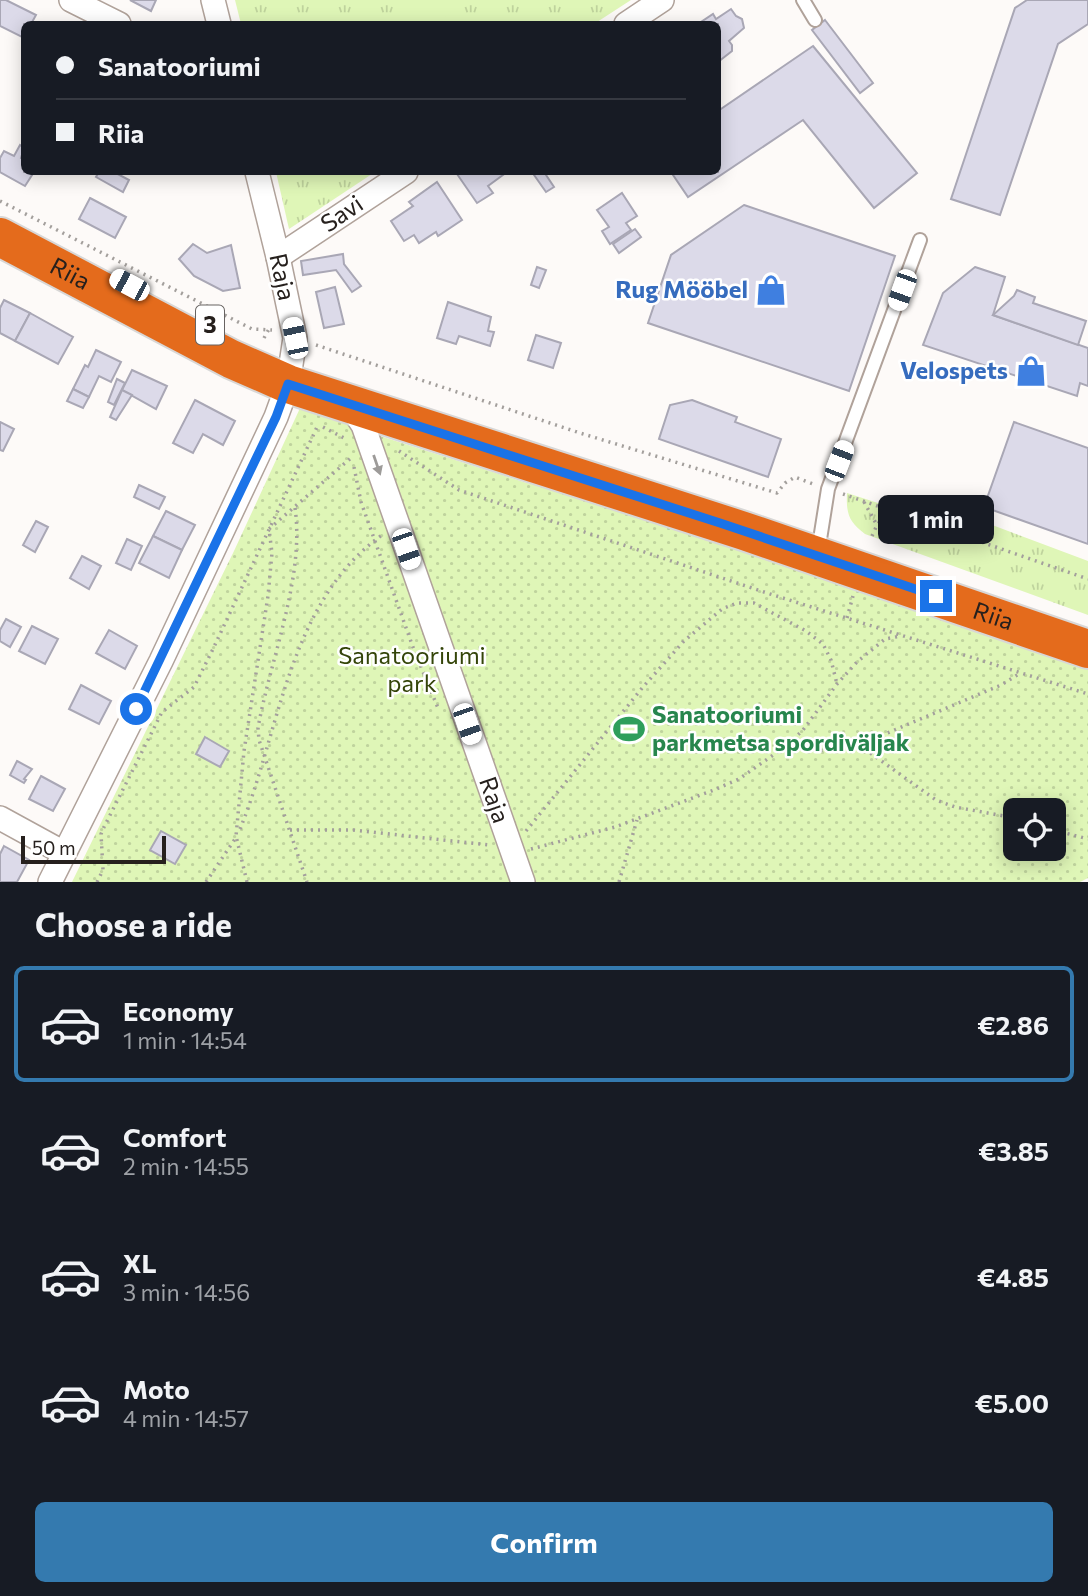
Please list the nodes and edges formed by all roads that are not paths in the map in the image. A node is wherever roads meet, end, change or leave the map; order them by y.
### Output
1 (71, 0) edge
2 (213, 0) edge
3 (662, 0) edge
4 (803, 0) edge
5 (815, 20) dead end
6 (113, 21) edge
7 (218, 21) edge
8 (630, 21) edge
9 (258, 175) edge
10 (401, 175) edge
11 (0, 218) edge
12 (0, 237) edge
13 (920, 240) dead end
14 (278, 257) junction
15 (285, 355) junction
16 (333, 414) junction
17 (819, 543) junction
18 (1088, 628) edge
19 (1088, 649) edge
20 (0, 818) edge
21 (64, 853) junction
22 (50, 882) edge
23 (523, 882) edge

1 - 6 street
2 - 7 street
3 - 8 street
4 - 5 lane
9 - 14 street, Raja
10 - 14 street, Savi
11 - 15 highway, Riia / 3
12 - 15 highway, Riia / 3
13 - 17 lane
14 - 15 street, Raja
15 - 16 highway, Riia / 3
15 - 17 highway, Riia / 3
15 - 21 street
16 - 17 highway, Riia / 3
16 -> 23 street, Raja
17 - 18 highway, Riia / 3
17 - 19 highway, Riia / 3
20 - 21 street
21 - 22 street

